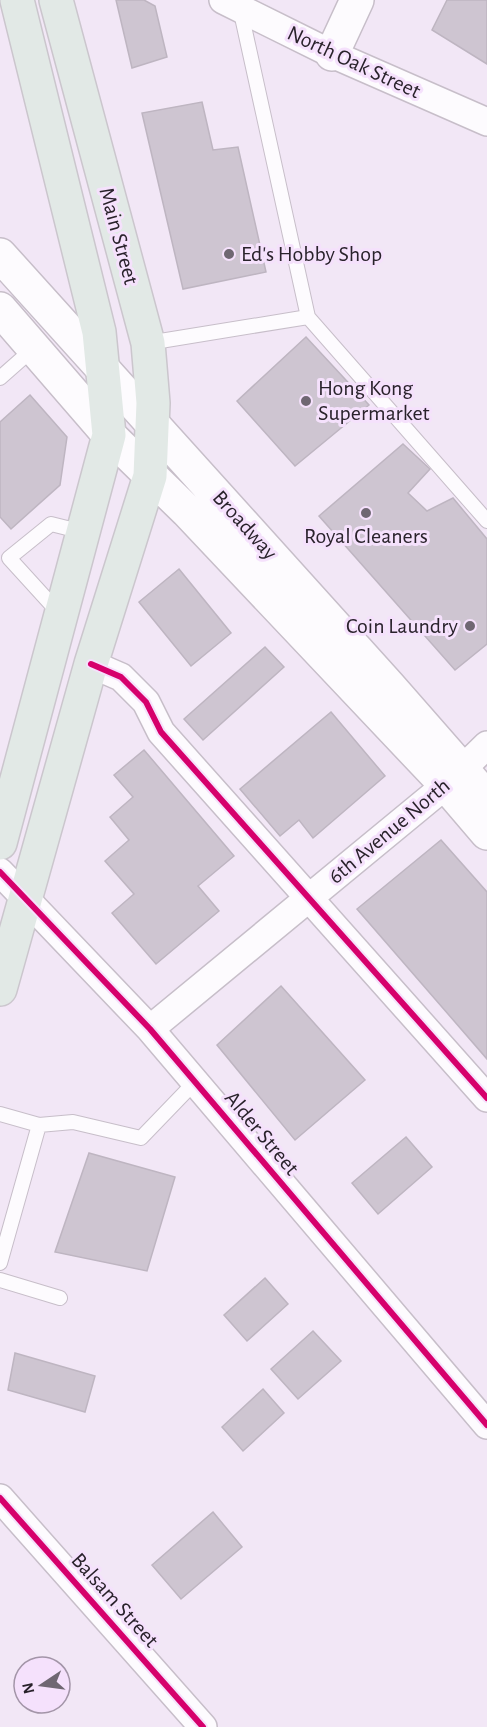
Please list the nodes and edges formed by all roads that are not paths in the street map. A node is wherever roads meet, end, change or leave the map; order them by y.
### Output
1 (17, 0) edge
2 (56, 0) edge
3 (357, 0) edge
4 (231, 4) edge
5 (332, 54) junction
6 (487, 122) edge
7 (0, 255) edge
8 (0, 309) edge
9 (308, 317) junction
10 (148, 343) junction
11 (34, 348) junction
12 (102, 369) junction
13 (0, 378) edge
14 (152, 422) junction
15 (109, 435) junction
16 (150, 476) junction
17 (487, 521) edge
18 (82, 532) junction
19 (4, 553) edge
20 (61, 614) junction
21 (91, 664) junction
22 (487, 746) edge
23 (454, 777) junction
24 (487, 798) edge
25 (487, 833) edge
26 (0, 843) edge
27 (0, 872) edge
28 (309, 898) junction
29 (25, 899) junction
30 (0, 989) edge
31 (150, 1029) junction
32 (195, 1082) junction
33 (487, 1098) edge
34 (0, 1114) edge
35 (39, 1125) junction
36 (0, 1263) edge
37 (0, 1280) edge
38 (60, 1298) dead end
39 (487, 1425) edge
40 (0, 1498) edge
41 (203, 1727) edge

1 - 12 main road, Main Street
2 - 10 main road, Main Street
3 - 5 main road
4 - 5 street, North Oak Street
4 - 9 lane
5 - 6 street, North Oak Street
7 - 12 main road, Broadway
8 - 11 main road, Broadway
9 - 10 lane
9 - 17 lane
10 - 14 main road, Main Street
11 - 13 lane
11 - 15 main road, Broadway
12 - 14 main road, Broadway
12 - 15 main road, Main Street
14 - 16 main road, Main Street
14 - 23 main road, Broadway
15 - 16 main road, Broadway
15 - 18 main road
16 - 21 main road, Main Street
16 - 23 main road, Broadway
18 - 19 lane
18 - 20 main road
19 - 20 lane
20 - 26 main road
21 - 28 street
21 - 29 main road, Main Street
22 - 23 street, 6th Avenue North
23 - 24 main road, Broadway
23 - 25 main road, Broadway
23 - 28 street, 6th Avenue North
27 - 29 street, Alder Street
28 - 31 street, 6th Avenue North
28 - 33 street
29 - 30 main road, Main Street
29 - 31 street, Alder Street
31 - 32 street, Alder Street
32 - 35 lane
32 - 39 street, Alder Street
34 - 35 lane
35 - 36 lane
37 - 38 lane
40 - 41 street, Balsam Street

